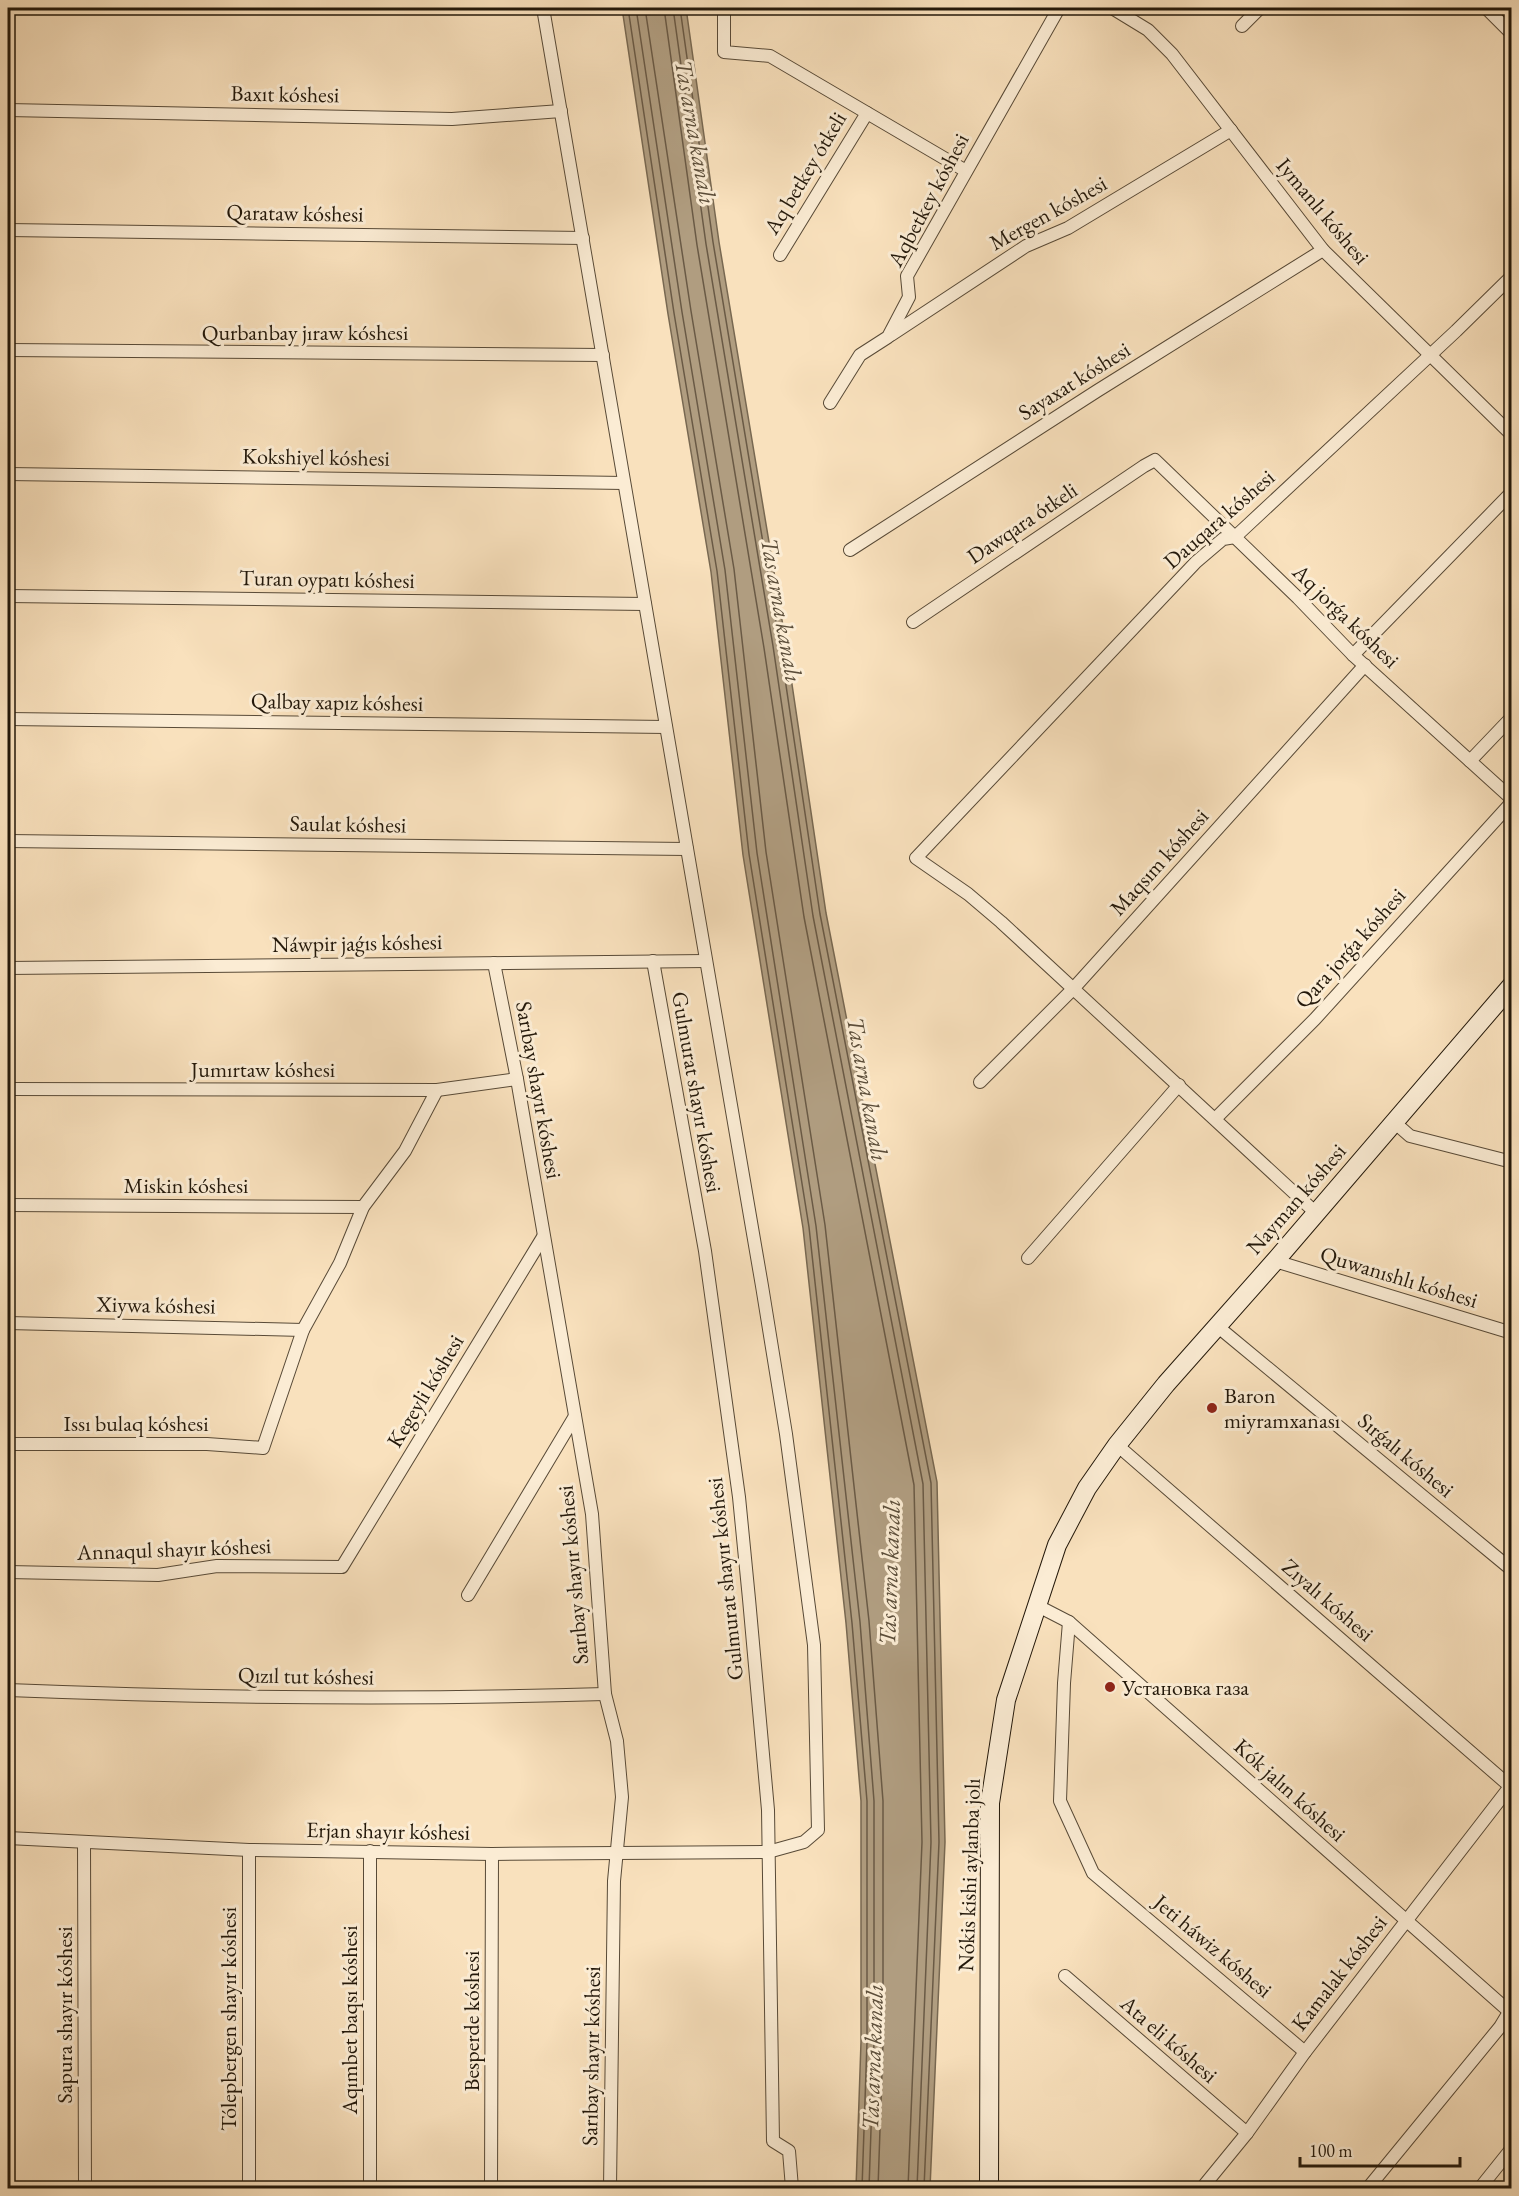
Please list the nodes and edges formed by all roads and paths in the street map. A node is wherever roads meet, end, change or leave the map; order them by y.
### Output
1 (543, 8) edge
2 (724, 8) edge
3 (1059, 8) edge
4 (1112, 8) edge
5 (1260, 8) edge
6 (1486, 8) edge
7 (1242, 26) dead end
8 (1512, 34) edge
9 (8, 110) edge
10 (561, 111) junction
11 (867, 113) junction
12 (1231, 130) junction
13 (966, 171) junction
14 (8, 230) edge
15 (583, 238) junction
16 (1323, 250) junction
17 (780, 255) dead end
18 (1512, 276) edge
19 (888, 337) junction
20 (8, 350) edge
21 (603, 355) junction
22 (1429, 356) junction
23 (830, 403) dead end
24 (1512, 435) edge
25 (1155, 460) joint
26 (8, 474) edge
27 (624, 483) junction
28 (1512, 492) edge
29 (1235, 537) junction
30 (850, 550) dead end
31 (8, 596) edge
32 (645, 604) junction
33 (913, 622) dead end
34 (1353, 654) junction
35 (1365, 665) junction
36 (1512, 717) edge
37 (8, 719) edge
38 (666, 727) junction
39 (1470, 761) junction
40 (1512, 801) edge
41 (8, 841) edge
42 (687, 849) junction
43 (706, 961) junction
44 (652, 962) junction
45 (494, 963) junction
46 (8, 968) edge
47 (1511, 987) edge
48 (1073, 989) junction
49 (517, 1079) junction
50 (980, 1082) dead end
51 (1179, 1085) junction
52 (8, 1089) edge
53 (437, 1090) junction
54 (1216, 1118) junction
55 (1394, 1122) junction
56 (1512, 1162) edge
57 (8, 1205) edge
58 (363, 1207) junction
59 (1316, 1212) junction
60 (543, 1237) junction
61 (1028, 1258) dead end
62 (1275, 1261) junction
63 (8, 1323) edge
64 (1217, 1326) junction
65 (303, 1330) junction
66 (1512, 1333) edge
67 (575, 1416) junction
68 (8, 1444) edge
69 (1117, 1445) junction
70 (342, 1567) joint
71 (1512, 1570) edge
72 (8, 1572) edge
73 (468, 1595) dead end
74 (1036, 1605) junction
75 (1069, 1622) junction
76 (8, 1690) edge
77 (605, 1694) junction
78 (1511, 1786) edge
79 (8, 1838) edge
80 (84, 1842) junction
81 (249, 1850) junction
82 (370, 1851) junction
83 (768, 1851) junction
84 (492, 1854) junction
85 (617, 1854) junction
86 (1406, 1921) junction
87 (1065, 1976) dead end
88 (1511, 2010) edge
89 (1305, 2052) junction
90 (1247, 2133) junction
91 (1512, 2148) edge
92 (85, 2188) edge
93 (249, 2188) edge
94 (370, 2188) edge
95 (491, 2188) edge
96 (610, 2188) edge
97 (792, 2188) edge
98 (989, 2188) edge
99 (1202, 2188) edge
100 (1368, 2188) edge
101 (1480, 2188) edge

1 - 10 street
2 - 11 street, Aq betkey ótkeli
3 - 13 street, Aqbetkey kóshesi
4 - 12 street, Iymanlı kóshesi
5 - 7 street
6 - 8 street
9 - 10 street, Baxıt kóshesi
10 - 15 street
11 - 13 street, Aq betkey ótkeli
11 - 17 street, Aq betkey ótkeli
12 - 16 street, Iymanlı kóshesi
12 - 19 street, Mergen kóshesi
13 - 19 street, Aqbetkey kóshesi
14 - 15 street, Qarataw kóshesi
15 - 21 street
16 - 22 street, Iymanlı kóshesi
16 - 30 street, Sayaxat kóshesi
18 - 22 street, Dauqara kóshesi
19 - 23 street, Aqbetkey kóshesi
20 - 21 street, Qurbanbay jıraw kóshesi
21 - 27 street
22 - 24 street, Iymanlı kóshesi
22 - 29 street, Dauqara kóshesi
25 - 29 street, Aq jorǵa kóshesi
25 - 33 street, Dawqara ótkeli
26 - 27 street, Kokshiyel kóshesi
27 - 32 street
28 - 34 street
29 - 34 street, Aq jorǵa kóshesi
29 - 48 street, Dauqara kóshesi
31 - 32 street, Turan oypatı kóshesi
32 - 38 street
34 - 35 street, Aq jorǵa kóshesi
35 - 39 street, Aq jorǵa kóshesi
35 - 48 street, Maqsım kóshesi
36 - 39 street
37 - 38 street, Qalbay xapız kóshesi
38 - 42 street
39 - 40 street, Aq jorǵa kóshesi
40 - 54 street, Qara jorǵa kóshesi
41 - 42 street, Saulat kóshesi
42 - 43 street
43 - 44 street, Náwpir jaǵıs kóshesi
43 - 83 street, Erjan shayır kóshesi
44 - 45 street, Náwpir jaǵıs kóshesi
44 - 83 street, Gulmurat shayır kóshesi
45 - 46 street, Náwpir jaǵıs kóshesi
45 - 49 street, Sarıbay shayır kóshesi
47 - 55 main road, Nayman kóshesi
48 - 50 street, Maqsım kóshesi
48 - 51 street
49 - 53 street, Jumırtaw kóshesi
49 - 60 street, Sarıbay shayır kóshesi
51 - 54 street
51 - 61 street
52 - 53 street, Jumırtaw kóshesi
53 - 58 street
54 - 59 street
55 - 56 street
55 - 59 main road, Nayman kóshesi
57 - 58 street, Miskin kóshesi
58 - 65 street
59 - 62 main road, Nayman kóshesi
60 - 67 street, Sarıbay shayır kóshesi
60 - 70 street, Kegeyli kóshesi
62 - 64 main road, Nayman kóshesi
62 - 66 street, Quwanıshlı kóshesi
63 - 65 street, Xiywa kóshesi
64 - 69 main road, Nayman kóshesi
64 - 71 street, Sırǵalı kóshesi
65 - 68 street, Issı bulaq kóshesi
67 - 73 street
67 - 77 street, Sarıbay shayır kóshesi
69 - 74 main road, Nókis kishi aylanba jolı
69 - 78 street, Zıyalı kóshesi
70 - 72 street, Annaqul shayır kóshesi
74 - 75 street, Kók jalın kóshesi
74 - 98 main road, Nókis kishi aylanba jolı
75 - 86 street, Kók jalın kóshesi
75 - 89 street, Jeti háwiz kóshesi
76 - 77 street, Qızıl tut kóshesi
77 - 85 street, Sarıbay shayır kóshesi
78 - 86 street, Kamalak kóshesi
79 - 80 street, Erjan shayır kóshesi
80 - 81 street, Erjan shayır kóshesi
80 - 92 street, Sapura shayır kóshesi
81 - 82 street, Erjan shayır kóshesi
81 - 93 street, Tólepbergen shayır kóshesi
82 - 84 street, Erjan shayır kóshesi
82 - 94 street, Aqımbet baqsı kóshesi
83 - 85 street, Erjan shayır kóshesi
83 - 97 street, Gulmurat shayır kóshesi
84 - 85 street, Erjan shayır kóshesi
84 - 95 street, Besperde kóshesi
85 - 96 street, Sarıbay shayır kóshesi
86 - 88 street, Kók jalın kóshesi
86 - 89 street, Kamalak kóshesi
87 - 90 street, Ata eli kóshesi
88 - 100 street
89 - 90 street, Kamalak kóshesi
90 - 99 street, Kamalak kóshesi
91 - 101 street

